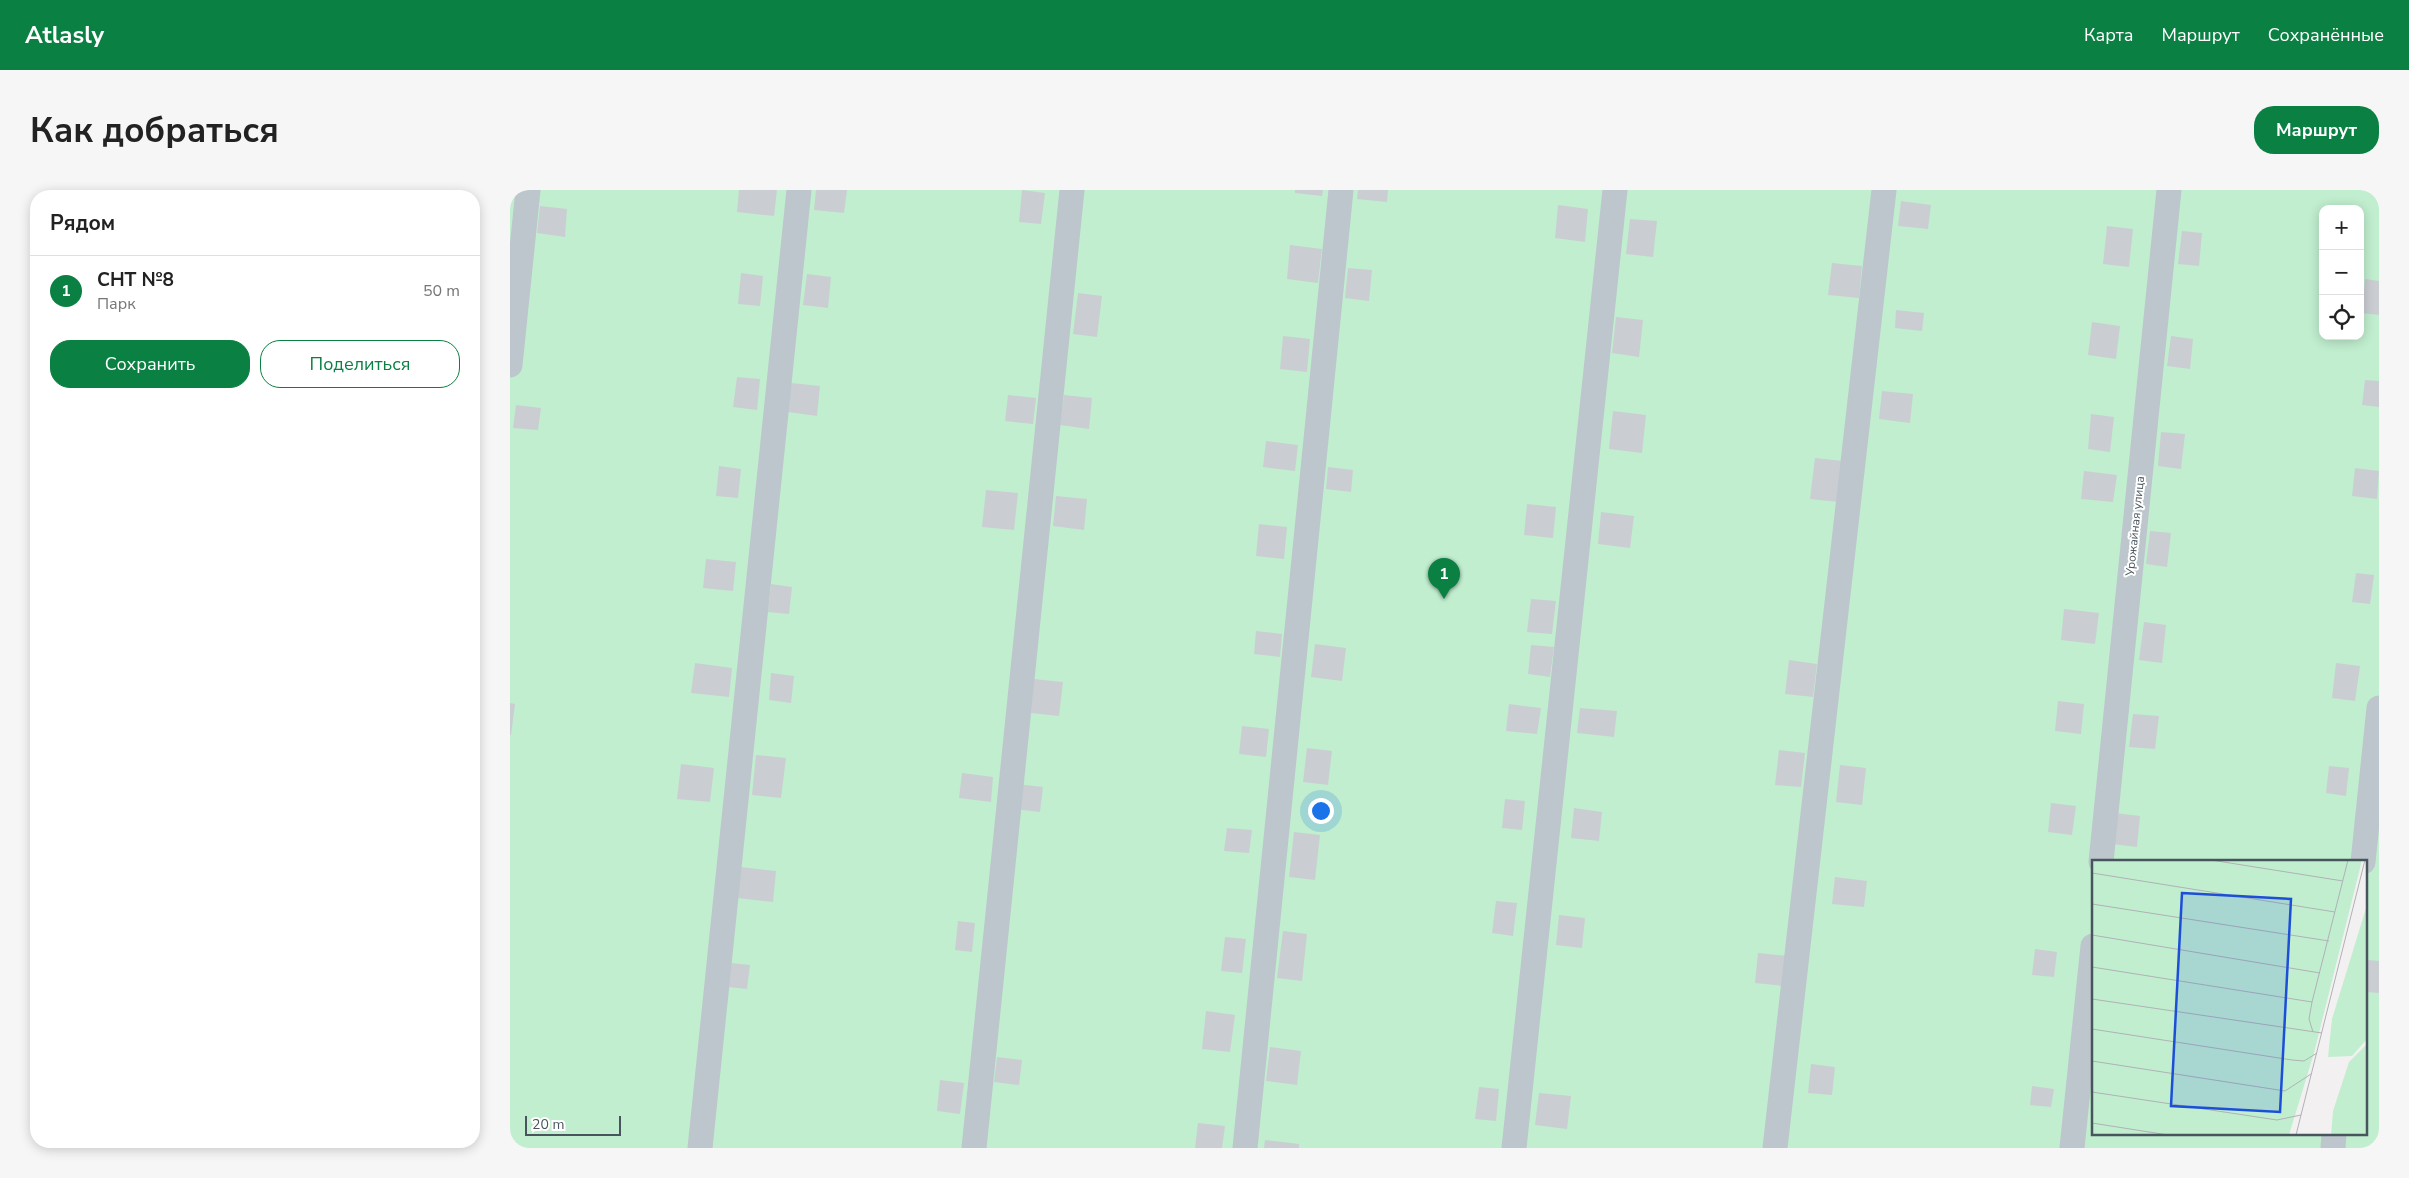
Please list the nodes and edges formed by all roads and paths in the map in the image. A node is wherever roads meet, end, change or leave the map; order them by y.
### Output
1 (528, 190) edge
2 (799, 190) edge
3 (1072, 190) edge
4 (1341, 190) edge
5 (1615, 190) edge
6 (1884, 190) edge
7 (2170, 190) edge
8 (510, 365) edge
9 (2379, 708) edge
10 (2101, 860) edge
11 (2363, 860) edge
12 (2092, 956) edge
13 (700, 1148) edge
14 (974, 1148) edge
15 (1245, 1148) edge
16 (1514, 1148) edge
17 (1775, 1148) edge
18 (2072, 1148) edge

1 - 8 street
2 - 13 street
3 - 14 street
4 - 15 street
5 - 16 street
6 - 17 street
7 - 10 street, Урожайная улица
9 - 11 street
12 - 18 street

